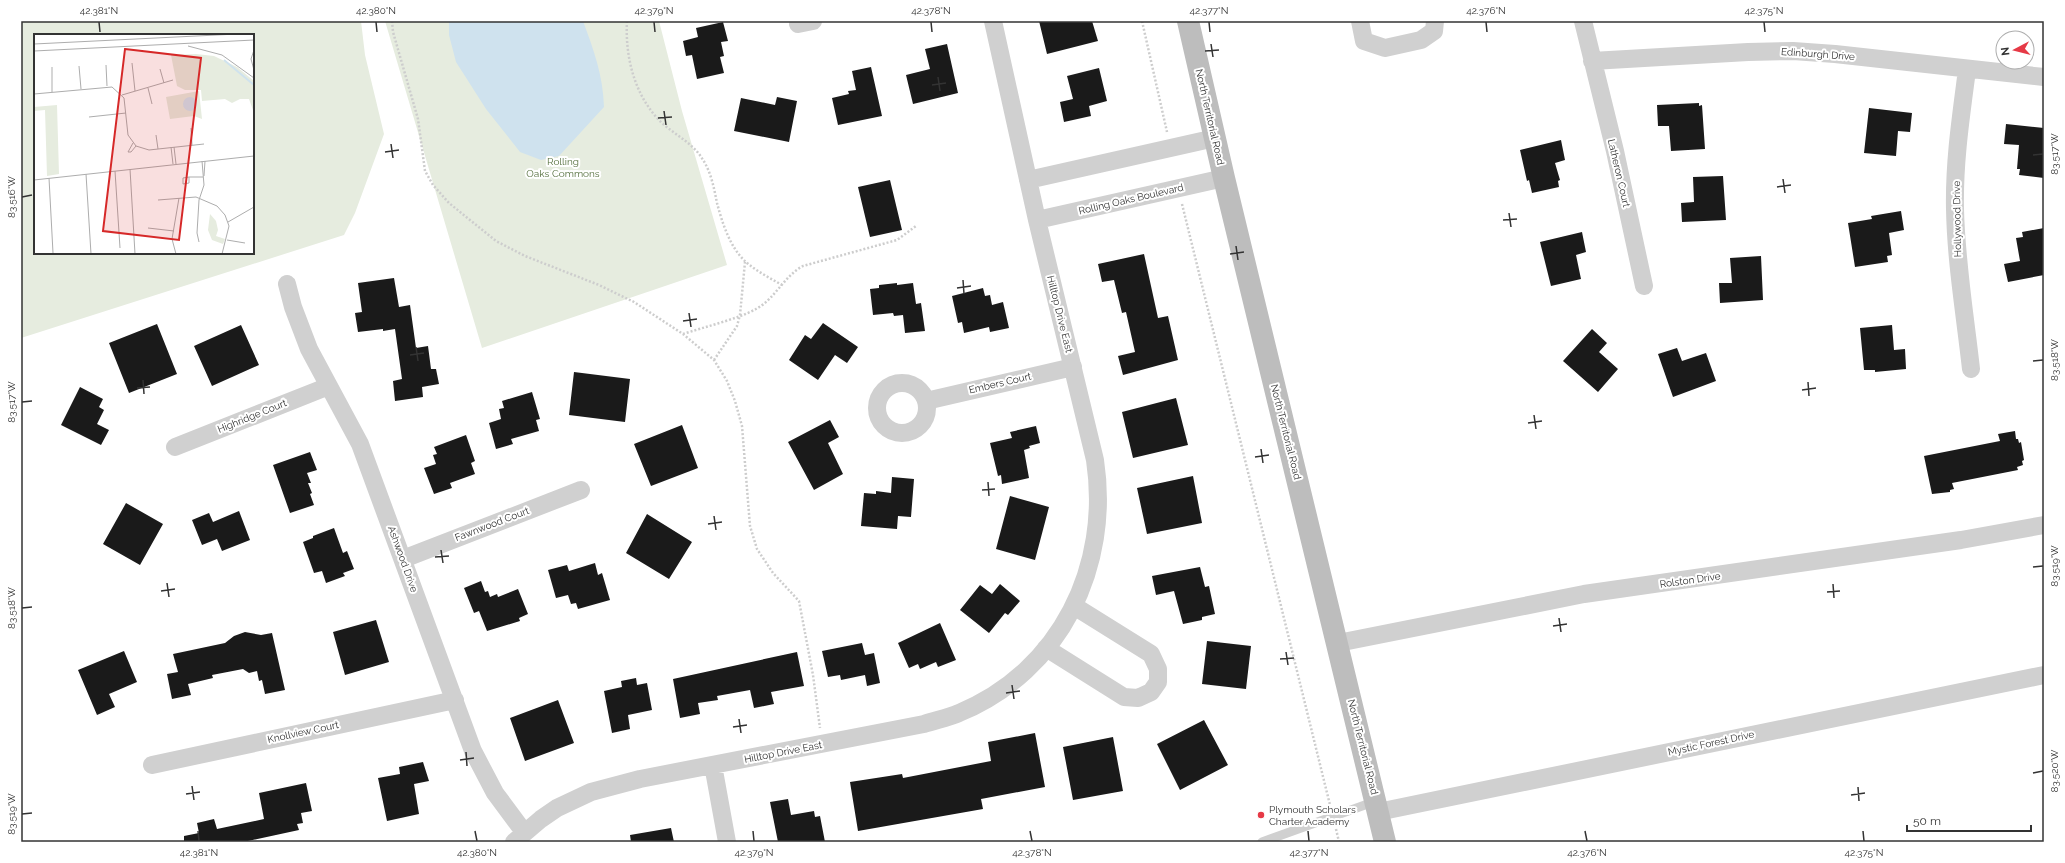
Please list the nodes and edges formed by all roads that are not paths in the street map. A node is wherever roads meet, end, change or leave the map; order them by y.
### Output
1 (993, 21) edge
2 (1188, 21) edge
3 (1360, 21) edge
4 (1435, 21) edge
5 (1583, 21) edge
6 (1592, 61) junction
7 (1967, 70) junction
8 (2044, 77) edge
9 (1215, 138) junction
10 (1224, 178) junction
11 (1028, 180) junction
12 (1037, 220) junction
13 (288, 284) dead end
14 (1644, 286) dead end
15 (1073, 367) junction
16 (1971, 368) dead end
17 (329, 386) junction
18 (926, 400) dead end
19 (175, 447) dead end
20 (582, 490) dead end
21 (2044, 525) edge
22 (403, 559) junction
23 (1074, 606) junction
24 (1338, 643) junction
25 (1046, 648) junction
26 (2044, 675) edge
27 (455, 700) junction
28 (152, 765) dead end
29 (713, 765) junction
30 (1377, 807) junction
31 (519, 837) edge
32 (727, 842) edge
33 (1262, 842) edge
34 (1386, 842) edge

1 - 11 street, Hilltop Drive East
2 - 9 main road, North Territorial Road
3 - 4 street
5 - 6 street, Latheron Court
6 - 7 street, Edinburgh Drive
6 - 14 street, Latheron Court
7 - 8 street, Edinburgh Drive
7 - 16 street, Hollywood Drive
9 - 10 main road, North Territorial Road
9 - 11 street
10 - 12 street, Rolling Oaks Boulevard
10 - 24 main road, North Territorial Road
11 - 12 street, Hilltop Drive East
12 - 15 street, Hilltop Drive East
13 - 17 street, Ashwood Drive
15 - 18 street, Embers Court
15 - 23 street, Hilltop Drive East
17 - 19 street, Highridge Court
17 - 22 street, Ashwood Drive
20 - 22 street, Fawnwood Court
21 - 24 street, Rolston Drive
22 - 27 street, Ashwood Drive
23 - 25 street, Hilltop Drive East
23 - 25 street
24 - 30 main road, North Territorial Road
25 - 29 street, Hilltop Drive East
26 - 30 street, Mystic Forest Drive
27 - 28 street, Knollview Court
27 - 31 street, Ashwood Drive
29 - 31 street, Hilltop Drive East
29 - 32 street
30 - 33 lane
30 - 34 main road, North Territorial Road

